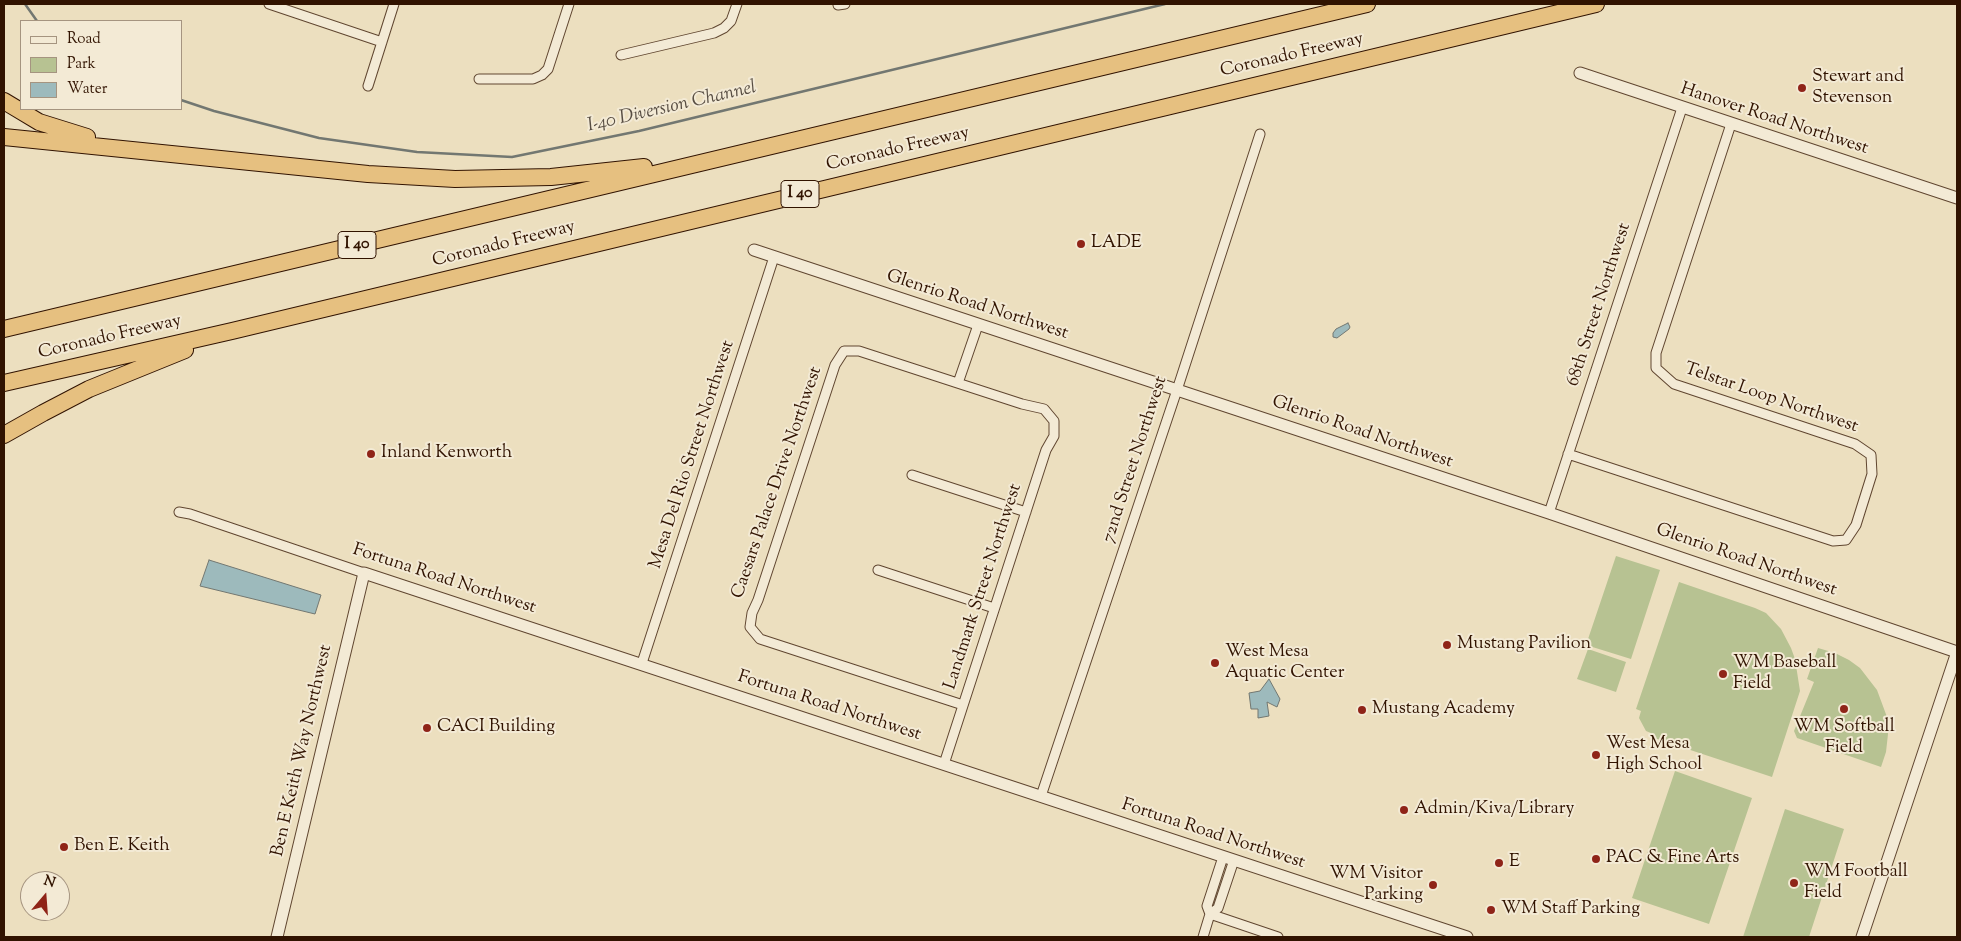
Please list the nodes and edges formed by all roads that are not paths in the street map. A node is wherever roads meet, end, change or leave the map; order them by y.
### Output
1 (269, 4) edge
2 (394, 4) edge
3 (569, 4) edge
4 (736, 4) edge
5 (1367, 4) edge
6 (1596, 4) edge
7 (382, 42) junction
8 (621, 55) dead end
9 (1580, 73) dead end
10 (479, 79) dead end
11 (368, 86) dead end
12 (4, 101) edge
13 (1682, 108) junction
14 (1731, 124) junction
15 (1260, 134) dead end
16 (4, 138) edge
17 (180, 154) junction
18 (711, 160) junction
19 (1957, 198) edge
20 (754, 250) dead end
21 (774, 257) junction
22 (978, 325) junction
23 (4, 330) edge
24 (232, 331) junction
25 (4, 383) edge
26 (958, 383) junction
27 (1177, 390) junction
28 (4, 436) edge
29 (1568, 454) junction
30 (912, 475) dead end
31 (179, 512) dead end
32 (1026, 512) junction
33 (1548, 513) junction
34 (878, 570) dead end
35 (364, 573) junction
36 (994, 608) junction
37 (1957, 652) edge
38 (642, 664) junction
39 (963, 705) junction
40 (944, 764) junction
41 (1041, 796) junction
42 (1229, 858) junction
43 (1210, 914) junction
44 (278, 937) edge
45 (1203, 937) edge
46 (1278, 937) edge
47 (1467, 937) edge
48 (1862, 937) edge

1 - 7 street
2 - 7 street
3 - 10 street
4 - 8 street
5 - 18 highway, Coronado Freeway / I 40
6 - 24 highway, Coronado Freeway / I 40
7 - 11 street
9 - 13 street, Hanover Road Northwest
12 - 17 highway
13 - 14 street, Hanover Road Northwest
13 - 29 street, 68th Street Northwest
14 - 19 street, Hanover Road Northwest
14 - 29 street, Telstar Loop Northwest
15 - 27 street, 72nd Street Northwest
16 - 17 highway
17 - 18 highway
18 - 23 highway, Coronado Freeway / I 40
20 - 21 street, Glenrio Road Northwest
21 - 22 street, Glenrio Road Northwest
21 - 38 street, Mesa Del Rio Street Northwest
22 - 26 street
22 - 27 street, Glenrio Road Northwest
24 - 25 highway, Coronado Freeway / I 40
24 - 28 highway
26 - 32 street, Landmark Street Northwest
26 - 39 street, Caesars Palace Drive Northwest
27 - 33 street, Glenrio Road Northwest
27 - 41 street, 72nd Street Northwest
29 - 33 street, 68th Street Northwest
30 - 32 street
31 - 35 street, Fortuna Road Northwest
32 - 36 street, Landmark Street Northwest
33 - 37 street, Glenrio Road Northwest
34 - 36 street
35 - 38 street, Fortuna Road Northwest
35 - 44 street, Ben E Keith Way Northwest
36 - 39 street, Landmark Street Northwest
37 - 48 street
38 - 40 street, Fortuna Road Northwest
39 - 40 street, Landmark Street Northwest
40 - 41 street, Fortuna Road Northwest
41 - 42 street, Fortuna Road Northwest
42 - 43 street
42 - 47 street, Fortuna Road Northwest
43 - 45 street
43 - 46 street

